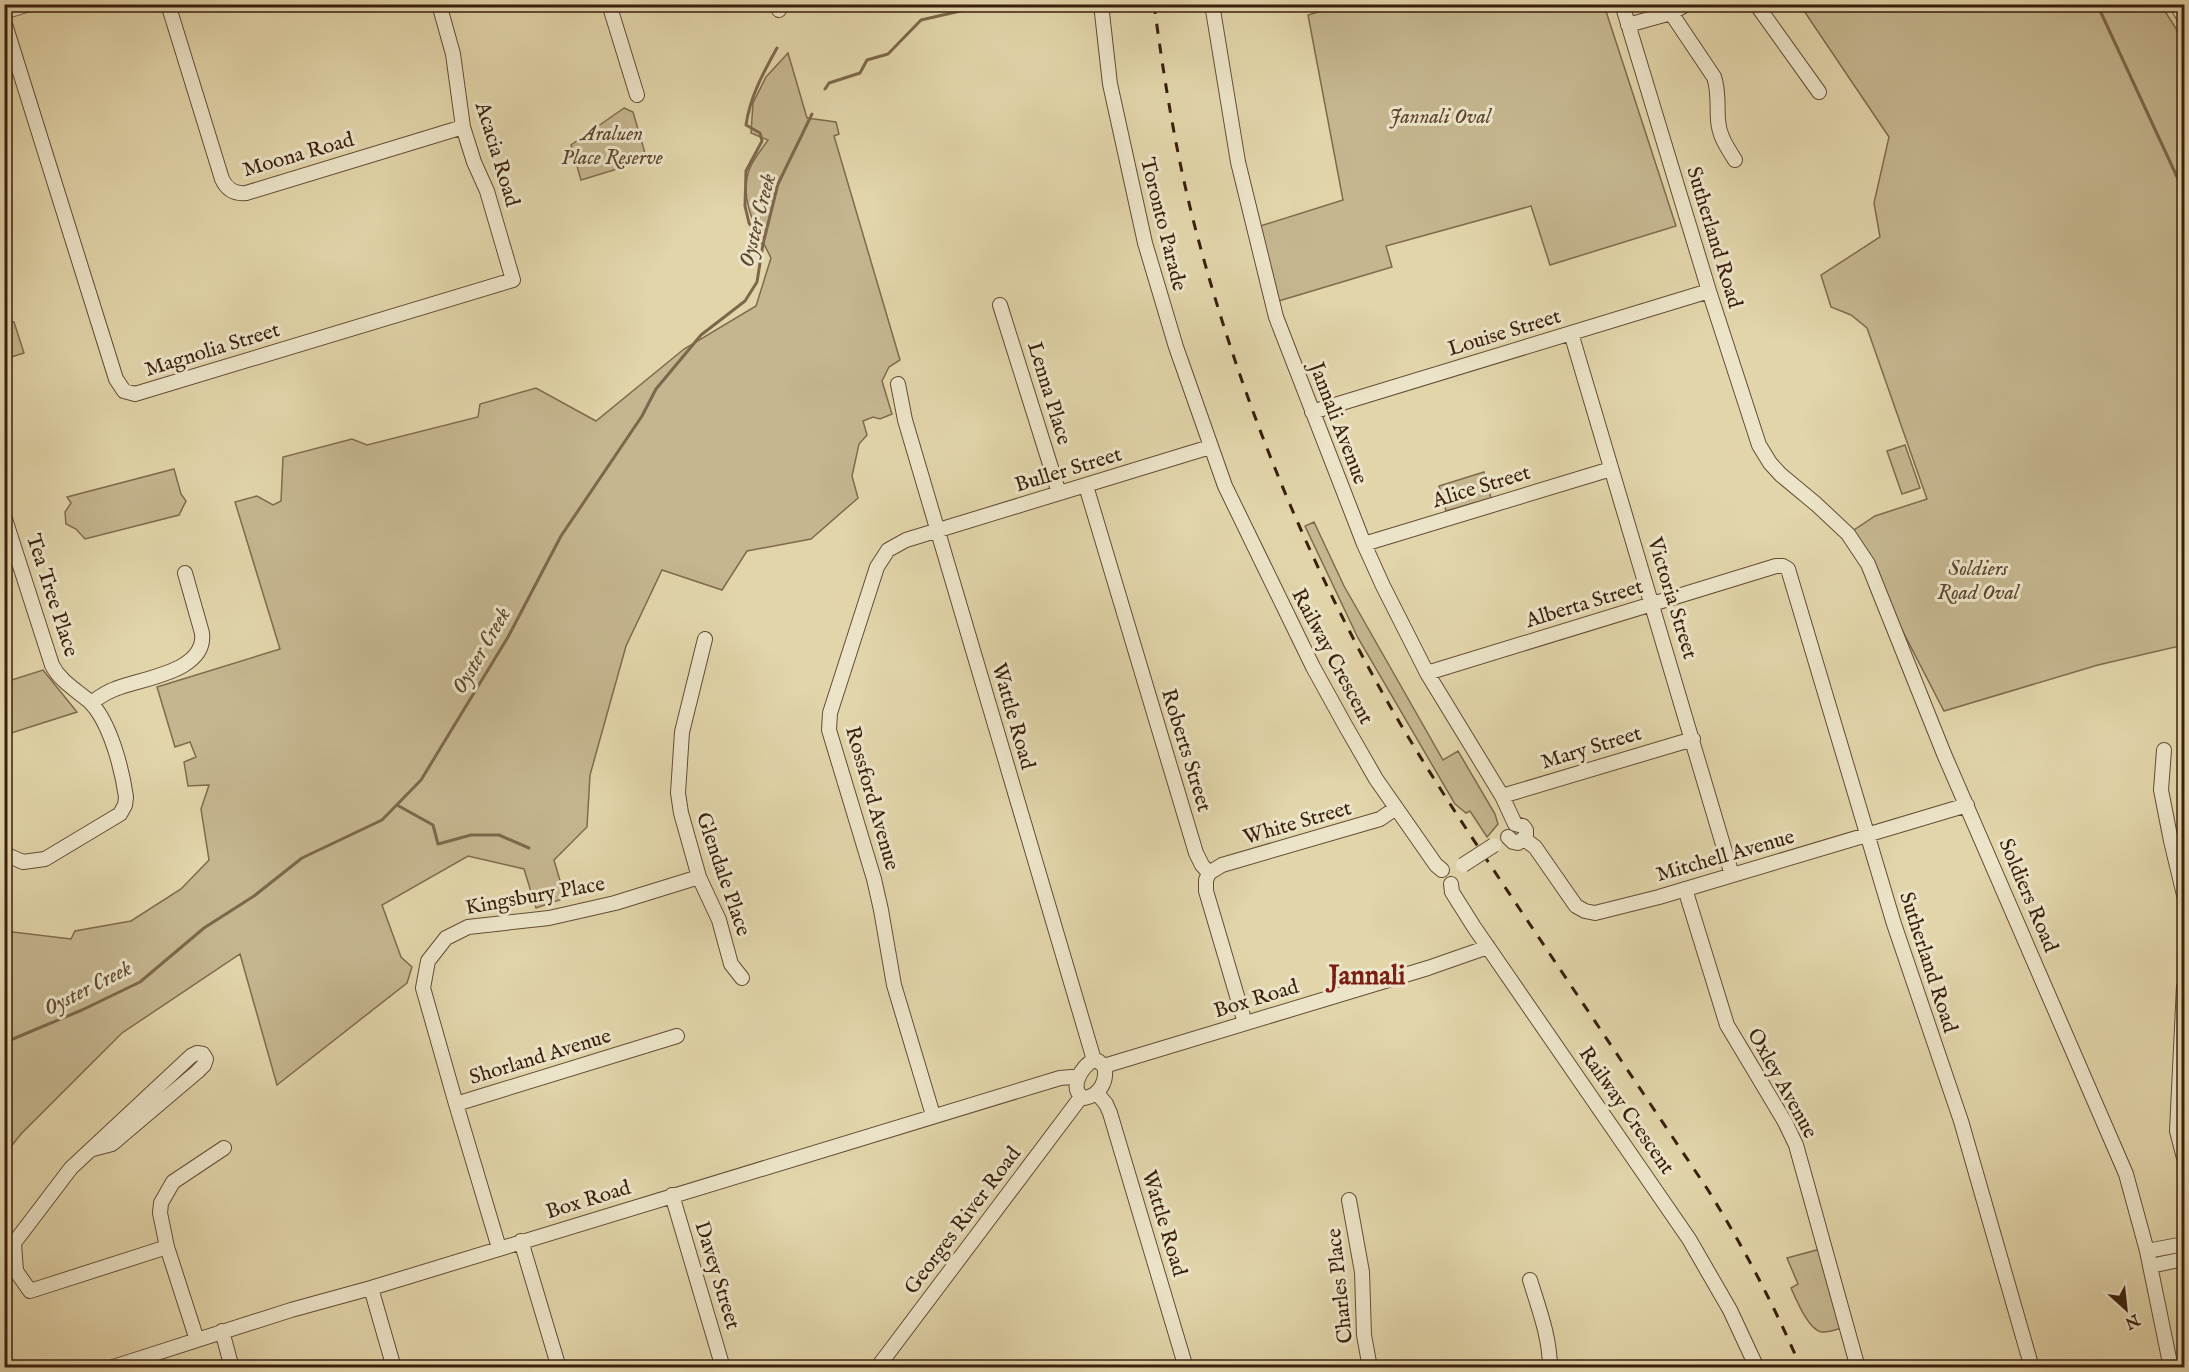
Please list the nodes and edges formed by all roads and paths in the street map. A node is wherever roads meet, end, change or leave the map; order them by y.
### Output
1 (29, 4) edge
2 (168, 4) edge
3 (439, 4) edge
4 (609, 4) edge
5 (1101, 4) edge
6 (1212, 4) edge
7 (1622, 4) edge
8 (1687, 4) edge
9 (1756, 4) edge
10 (2176, 4) edge
11 (4, 12) edge
12 (1671, 13) junction
13 (2184, 17) edge
14 (4, 21) edge
15 (1628, 25) junction
16 (1820, 93) dead end
17 (637, 95) dead end
18 (463, 127) junction
19 (1735, 160) dead end
20 (513, 279) joint
21 (1709, 291) junction
22 (1000, 305) dead end
23 (1571, 333) junction
24 (898, 384) dead end
25 (1312, 412) junction
26 (1210, 447) junction
27 (1611, 469) junction
28 (1781, 475) joint
29 (1086, 486) junction
30 (1059, 493) junction
31 (4, 516) edge
32 (938, 531) junction
33 (1364, 544) junction
34 (1788, 569) joint
35 (185, 573) dead end
36 (1653, 604) junction
37 (705, 639) dead end
38 (1426, 673) junction
39 (91, 703) junction
40 (1693, 739) junction
41 (2164, 750) dead end
42 (1502, 796) junction
43 (1967, 806) junction
44 (1396, 808) junction
45 (1512, 830) junction
46 (1867, 835) junction
47 (8, 855) dead end
48 (1209, 873) junction
49 (1452, 873) junction
50 (1732, 875) junction
51 (699, 877) junction
52 (1685, 889) junction
53 (2184, 895) edge
54 (1488, 947) junction
55 (742, 978) dead end
56 (2184, 986) edge
57 (1245, 1023) junction
58 (677, 1036) dead end
59 (1099, 1063) junction
60 (1078, 1079) junction
61 (1097, 1093) junction
62 (1081, 1097) junction
63 (456, 1104) junction
64 (933, 1115) junction
65 (224, 1148) dead end
66 (93, 1149) junction
67 (2184, 1158) edge
68 (672, 1196) junction
69 (1349, 1200) dead end
70 (521, 1241) junction
71 (2184, 1244) edge
72 (167, 1247) junction
73 (499, 1248) junction
74 (2147, 1251) junction
75 (2184, 1259) edge
76 (2150, 1266) junction
77 (1530, 1280) dead end
78 (371, 1288) junction
79 (222, 1332) junction
80 (196, 1340) junction
81 (110, 1368) edge
82 (232, 1368) edge
83 (394, 1368) edge
84 (559, 1368) edge
85 (723, 1368) edge
86 (877, 1368) edge
87 (1186, 1368) edge
88 (1370, 1368) edge
89 (1550, 1368) edge
90 (1757, 1368) edge
91 (1858, 1368) edge
92 (2032, 1368) edge
93 (2171, 1368) edge

1 - 11 street
2 - 18 street, Moona Road
3 - 18 street, Acacia Road
4 - 17 street
5 - 26 street, Toronto Parade
6 - 25 street, Jannali Avenue
7 - 15 street, Sutherland Road
8 - 12 street
9 - 16 street
10 - 13 street
12 - 15 street
12 - 19 street
14 - 20 street, Magnolia Street
15 - 21 street, Sutherland Road
18 - 20 street, Acacia Road
21 - 23 street, Louise Street
21 - 28 street, Sutherland Road
22 - 30 street, Lenna Place
23 - 25 street, Louise Street
23 - 27 street, Victoria Street
24 - 32 street, Wattle Road
25 - 33 street, Jannali Avenue
26 - 29 street, Buller Street
26 - 44 street, Railway Crescent
27 - 33 street, Alice Street
27 - 36 street, Victoria Street
28 - 43 street, Soldiers Road
29 - 30 street, Buller Street
29 - 48 street, Roberts Street
30 - 32 street, Buller Street
31 - 39 street, Tea Tree Place
32 - 59 street, Wattle Road
32 - 64 street, Rossford Avenue
33 - 38 street, Jannali Avenue
34 - 36 street, Alberta Street
34 - 46 street, Sutherland Road
35 - 39 street
36 - 38 street, Alberta Street
36 - 40 street, Victoria Street
37 - 51 street, Glendale Place
38 - 42 street, Jannali Avenue
39 - 47 street, Tea Tree Place
40 - 42 street, Mary Street
40 - 50 street, Victoria Street
41 - 53 street
42 - 45 street, Jannali Avenue
43 - 46 street, Mitchell Avenue
43 - 74 street, Soldiers Road
44 - 48 street, White Street
44 - 49 street, Railway Crescent
45 - 49 street, bridge
45 - 52 street, Mitchell Avenue
46 - 50 street, Mitchell Avenue
46 - 92 street, Sutherland Road
48 - 57 street, Roberts Street
49 - 54 street, Railway Crescent
50 - 52 street, Mitchell Avenue
51 - 55 street, Glendale Place
51 - 63 street, Kingsbury Place
52 - 91 street, Oxley Avenue
54 - 57 street, Box Road
54 - 90 street, Railway Crescent
56 - 67 street
57 - 59 street, Box Road
58 - 63 street, Shorland Avenue
59 - 60 street
59 - 61 street
60 - 62 street
60 - 64 street, Box Road
61 - 62 street
61 - 87 street, Wattle Road
62 - 86 street, Georges River Road
63 - 73 street, Shorland Avenue
64 - 68 street, Box Road
65 - 72 street
66 - 66 street
66 - 72 street
68 - 70 street, Box Road
68 - 85 street, Davey Street
69 - 88 street, Charles Place
70 - 73 street, Box Road
70 - 84 street
71 - 74 street
72 - 80 street
73 - 78 street, Box Road
74 - 76 street, Soldiers Road
75 - 76 street
76 - 93 street, Soldiers Road
77 - 89 street
78 - 79 street, Box Road
78 - 83 street
79 - 80 street, Box Road
79 - 82 street
80 - 81 street, Box Road

